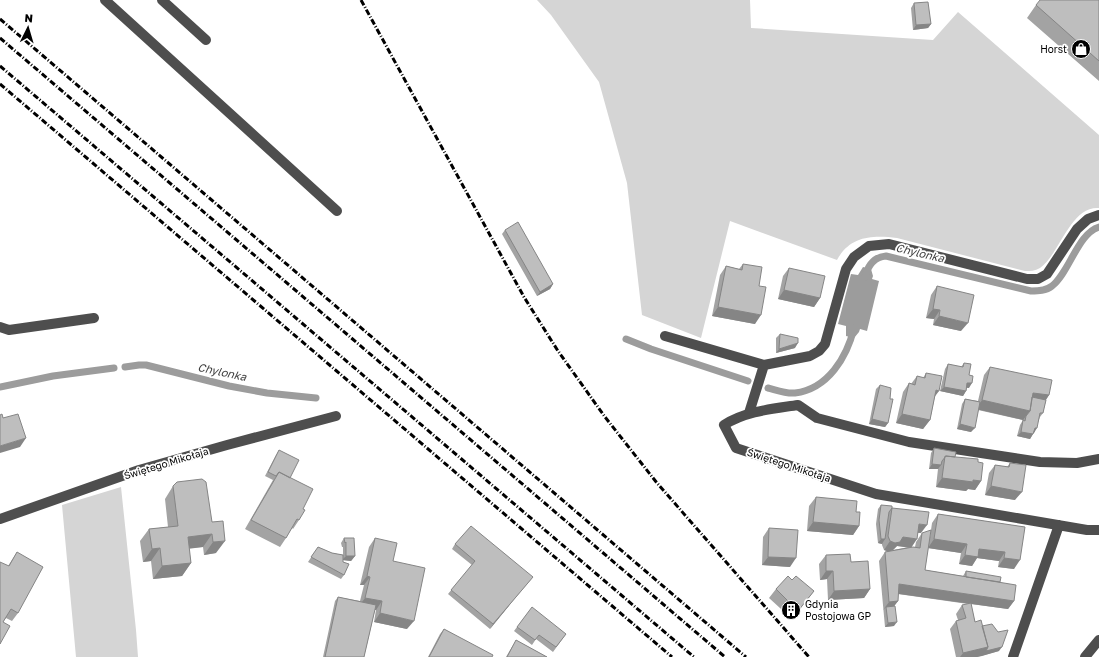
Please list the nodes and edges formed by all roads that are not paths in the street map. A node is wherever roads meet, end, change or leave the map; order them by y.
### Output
1 (105, 0) edge
2 (162, 0) edge
3 (206, 40) dead end
4 (337, 212) dead end
5 (1099, 215) edge
6 (94, 318) dead end
7 (0, 327) edge
8 (665, 336) dead end
9 (764, 365) junction
10 (749, 413) junction
11 (336, 416) dead end
12 (1099, 459) edge
13 (0, 519) edge
14 (1059, 525) junction
15 (1099, 530) edge
16 (1099, 640) edge
17 (1013, 657) edge
18 (1085, 657) edge

1 - 4 street
2 - 3 street
5 - 9 street
6 - 7 street
8 - 9 street
9 - 10 street
10 - 12 street, Świętego Mikołaja
10 - 14 street, Świętego Mikołaja
11 - 13 street, Świętego Mikołaja
14 - 15 street, Świętego Mikołaja
14 - 17 street
16 - 18 street

